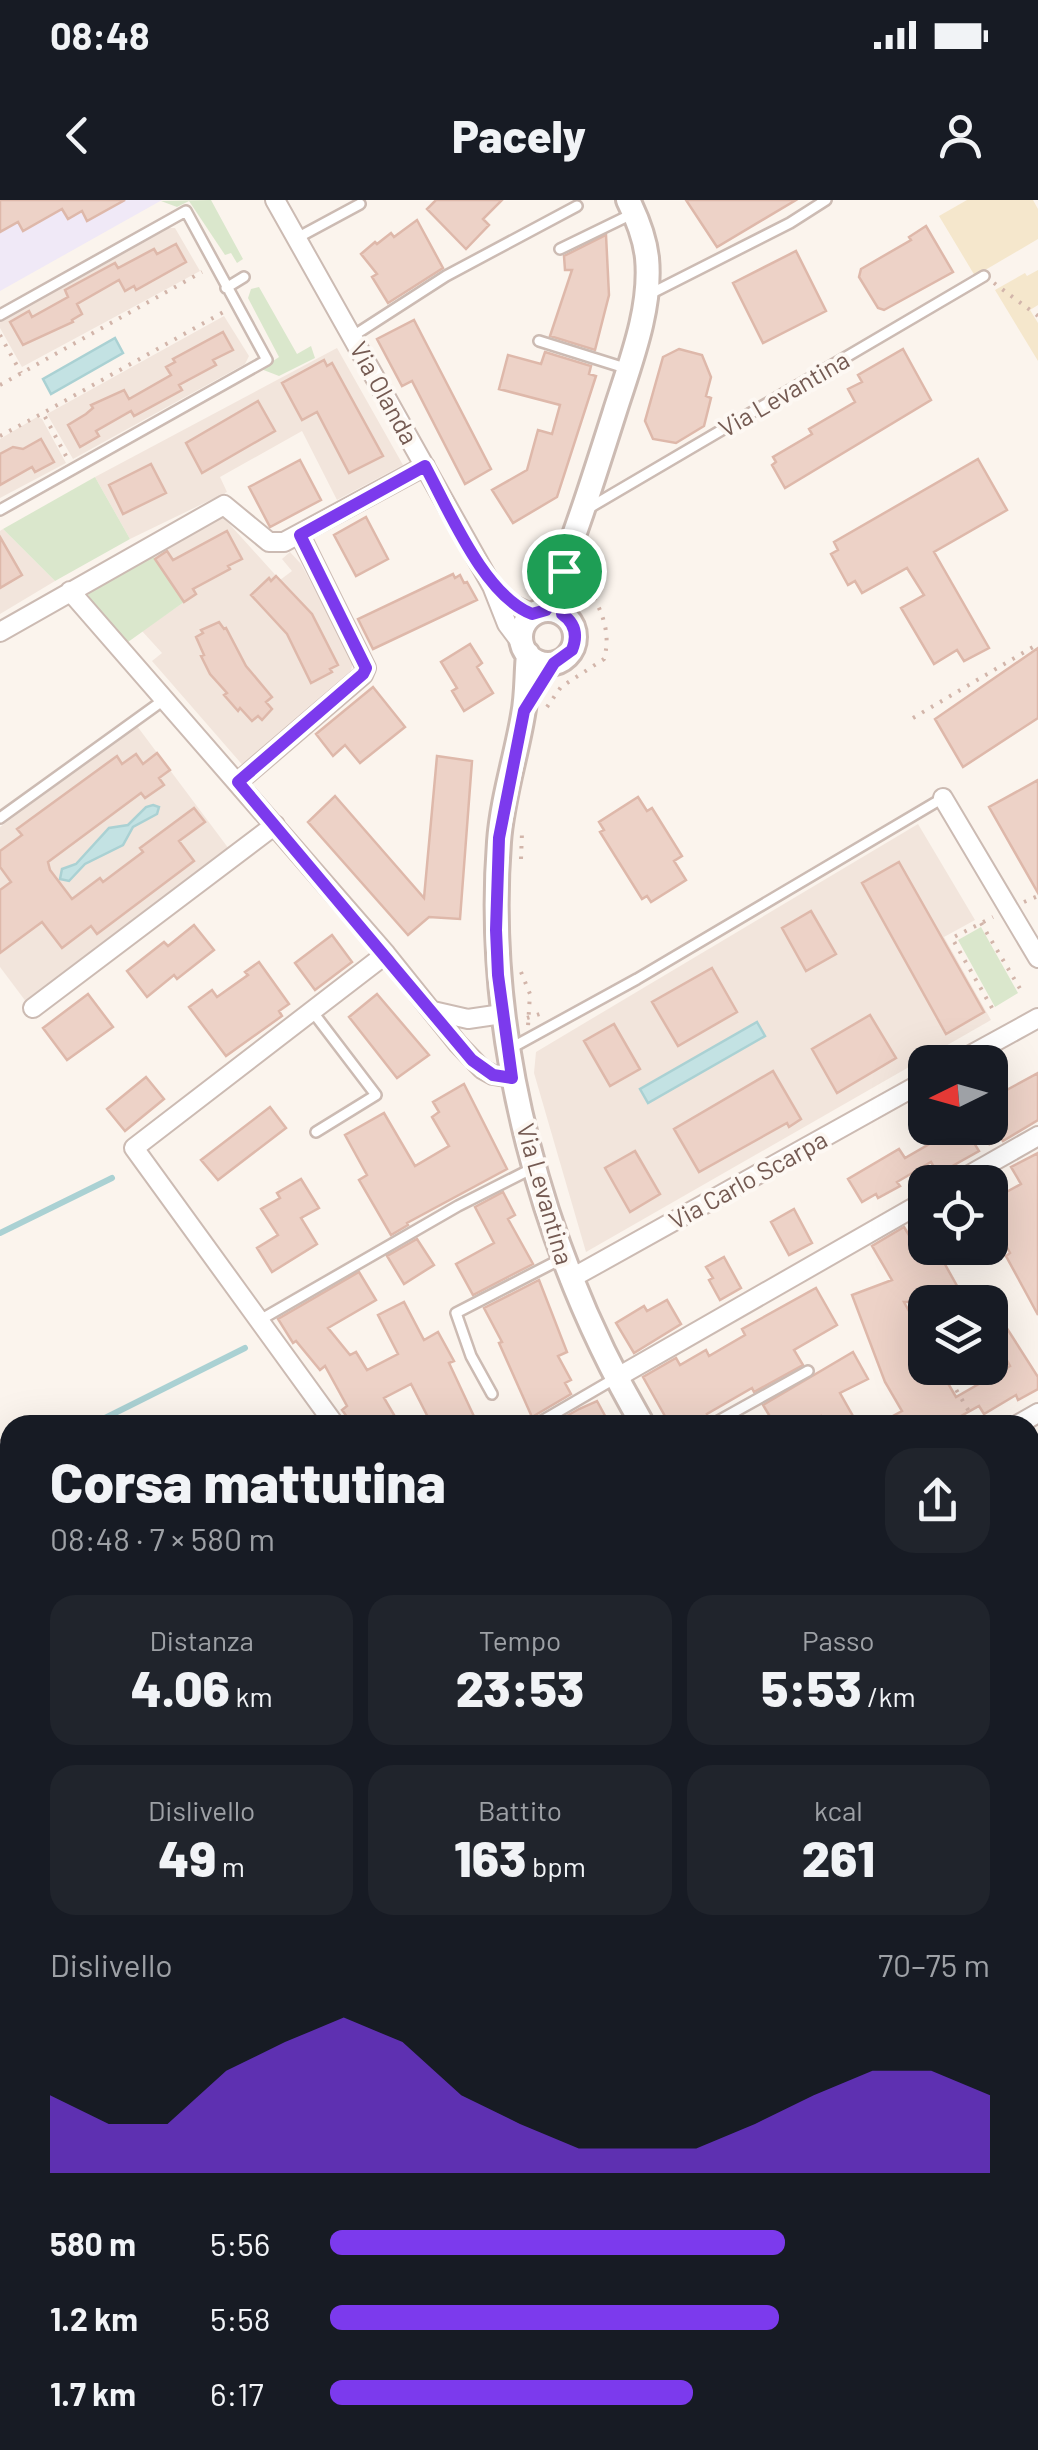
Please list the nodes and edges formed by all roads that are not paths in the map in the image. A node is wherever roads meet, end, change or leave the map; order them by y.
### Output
1 (276, 200) edge
2 (826, 200) edge
3 (360, 204) dead end
4 (577, 206) dead end
5 (631, 207) edge
6 (297, 238) junction
7 (560, 250) dead end
8 (984, 276) road end
9 (244, 277) dead end
10 (226, 288) junction
11 (646, 296) junction
12 (0, 314) edge
13 (353, 336) junction
14 (539, 341) dead end
15 (628, 369) junction
16 (425, 466) junction
17 (0, 510) edge
18 (583, 512) junction
19 (300, 535) junction
20 (492, 586) junction
21 (70, 590) junction
22 (547, 613) junction
23 (0, 632) edge
24 (525, 649) junction
25 (554, 663) junction
26 (165, 699) junction
27 (533, 713) junction
28 (238, 782) junction
29 (943, 798) joint
30 (0, 818) edge
31 (275, 824) junction
32 (386, 954) junction
33 (1038, 958) edge
34 (34, 1008) dead end
35 (312, 1011) junction
36 (434, 1011) junction
37 (502, 1014) junction
38 (1038, 1018) edge
39 (517, 1044) junction
40 (989, 1045) edge
41 (512, 1078) junction
42 (908, 1090) edge
43 (316, 1132) dead end
44 (1038, 1136) edge
45 (987, 1165) edge
46 (536, 1166) junction
47 (908, 1211) edge
48 (567, 1268) junction
49 (258, 1322) junction
50 (808, 1371) dead end
51 (616, 1378) junction
52 (492, 1394) dead end
53 (328, 1415) edge
54 (551, 1415) edge
55 (637, 1415) edge
56 (729, 1415) edge

1 - 6 street, Via Olanda
2 - 11 lane
3 - 6 lane
4 - 13 lane
5 - 7 lane
5 - 11 street, Via Levantina
6 - 13 street, Via Olanda
8 - 18 lane, Via Levantina
9 - 10 lane
10 - 12 lane
10 - 17 lane
11 - 15 street, Via Levantina
13 - 16 street, Via Olanda
14 - 15 lane
15 - 18 street, Via Levantina
16 - 19 street
16 - 20 street, Via Olanda
18 - 22 street, Via Levantina
19 - 21 street
19 - 28 street
20 - 22 street, Via Olanda
20 - 24 street, Via Olanda
21 - 23 street
21 - 26 street
22 - 24 street, Via Levantina
22 - 25 street, Via Levantina
24 - 25 street
24 - 27 street, Via Levantina
25 - 27 street, Via Levantina
26 - 28 street
26 - 30 lane
27 - 37 street, Via Levantina
28 - 31 street
29 - 33 street
29 - 39 lane
31 - 32 street
31 - 34 street
32 - 35 street
32 - 36 street
35 - 43 lane
35 - 49 street
36 - 37 street
36 - 41 street
37 - 39 street, Via Levantina
38 - 40 street
39 - 41 street, Via Levantina
41 - 46 street, Via Levantina
42 - 48 street, Via Carlo Scarpa
44 - 45 street
46 - 48 street, Via Levantina
46 - 49 lane
47 - 51 street
48 - 51 street, Via Levantina
48 - 52 lane
49 - 53 street
50 - 56 lane
51 - 54 lane
51 - 55 street, Via Levantina

